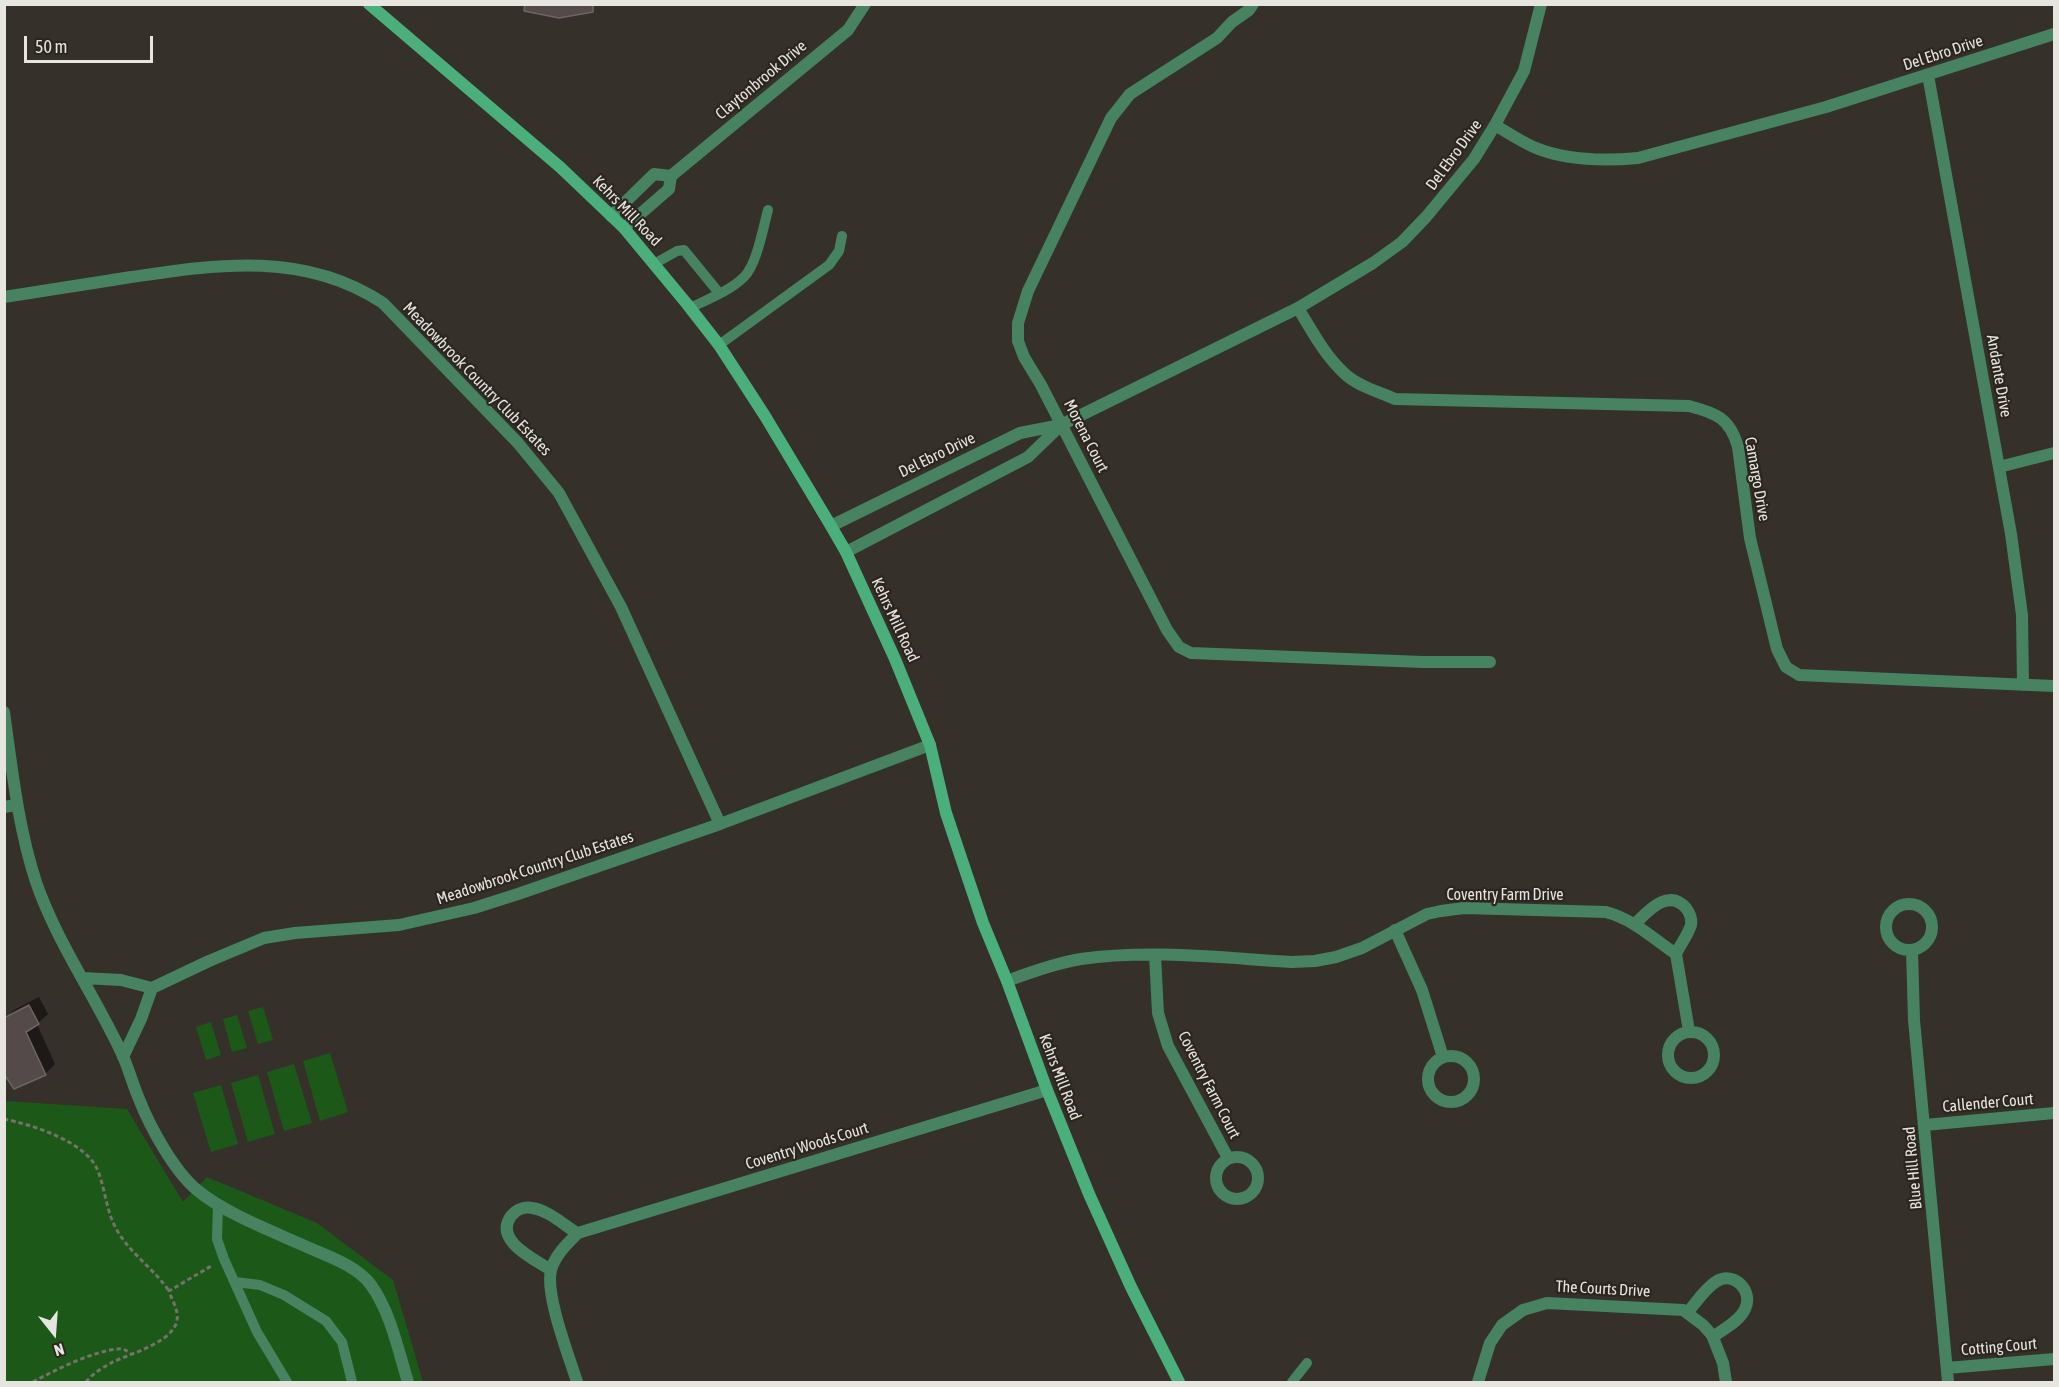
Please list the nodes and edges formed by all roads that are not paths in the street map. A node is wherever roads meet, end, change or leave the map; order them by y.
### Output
1 (369, 4) edge
2 (865, 4) edge
3 (1253, 4) edge
4 (1541, 4) edge
5 (2055, 34) edge
6 (1928, 75) junction
7 (1495, 125) junction
8 (671, 176) junction
9 (768, 210) dead end
10 (611, 216) junction
11 (624, 228) junction
12 (842, 236) dead end
13 (654, 264) junction
14 (719, 293) junction
15 (4, 297) edge
16 (690, 308) junction
17 (1299, 308) junction
18 (719, 345) junction
19 (1061, 425) junction
20 (2055, 453) edge
21 (1999, 468) junction
22 (831, 526) junction
23 (846, 552) junction
24 (1490, 662) dead end
25 (2023, 685) junction
26 (2055, 686) edge
27 (4, 712) edge
28 (930, 745) junction
29 (11, 806) edge
30 (720, 824) junction
31 (1635, 924) junction
32 (1395, 930) junction
33 (1912, 950) dead end
34 (1676, 954) junction
35 (1155, 955) junction
36 (83, 978) junction
37 (1006, 981) junction
38 (152, 988) junction
39 (1689, 1031) dead end
40 (123, 1057) junction
41 (1443, 1058) dead end
42 (1047, 1090) junction
43 (2055, 1113) edge
44 (1925, 1125) junction
45 (1228, 1158) dead end
46 (218, 1204) junction
47 (577, 1233) junction
48 (551, 1270) junction
49 (235, 1282) junction
50 (1687, 1313) junction
51 (1713, 1337) junction
52 (2055, 1359) edge
53 (1307, 1363) dead end
54 (1947, 1368) junction
55 (287, 1383) edge
56 (352, 1383) edge
57 (408, 1383) edge
58 (577, 1383) edge
59 (1179, 1383) edge
60 (1292, 1383) edge
61 (1478, 1383) edge
62 (1726, 1383) edge
63 (1948, 1383) edge

1 - 10 main road, Kehrs Mill Road
2 - 8 street, Claytonbrook Drive
3 - 19 street, Morena Court
4 - 7 street
5 - 6 street, Del Ebro Drive
6 - 7 street, Del Ebro Drive
6 - 21 street, Andante Drive
7 - 17 street, Del Ebro Drive
8 - 10 street, Claytonbrook Drive
8 - 11 street, Claytonbrook Drive
9 - 14 lane
10 - 11 main road, Kehrs Mill Road
11 - 13 main road, Kehrs Mill Road
12 - 18 lane
13 - 14 lane
13 - 16 main road, Kehrs Mill Road
14 - 16 lane
15 - 30 street, Meadowbrook Country Club Estates
16 - 18 main road, Kehrs Mill Road
17 - 19 street, Del Ebro Drive
17 - 25 street, Camargo Drive
18 - 22 main road, Kehrs Mill Road
19 - 22 street, Del Ebro Drive
19 - 23 street, Del Ebro Drive
19 - 24 street, Morena Court
20 - 21 street
21 - 25 street, Andante Drive
22 - 23 main road, Kehrs Mill Road
23 - 28 main road, Kehrs Mill Road
25 - 26 street, Camargo Drive
27 - 29 street
28 - 30 street, Meadowbrook Country Club Estates
28 - 37 main road, Kehrs Mill Road
29 - 36 street
30 - 38 street, Meadowbrook Country Club Estates
31 - 32 street, Coventry Farm Drive
31 - 34 street, Coventry Farm Drive
31 - 34 street
32 - 35 street, Coventry Farm Drive
32 - 41 street
33 - 44 street, Blue Hill Road
34 - 39 street
35 - 37 street, Coventry Farm Drive
35 - 45 street, Coventry Farm Court
36 - 38 street
36 - 40 street
37 - 42 main road, Kehrs Mill Road
38 - 40 street
40 - 46 street
42 - 47 street, Coventry Woods Court
42 - 59 main road, Kehrs Mill Road
43 - 44 street, Callender Court
44 - 54 street, Blue Hill Road
46 - 49 lane
46 - 57 street
47 - 48 street
47 - 48 street
48 - 58 street
49 - 55 lane
49 - 56 lane
50 - 51 street
50 - 51 street
50 - 61 street, The Courts Drive
51 - 62 street
52 - 54 street, Cotting Court
53 - 60 lane
54 - 63 street, Blue Hill Road

